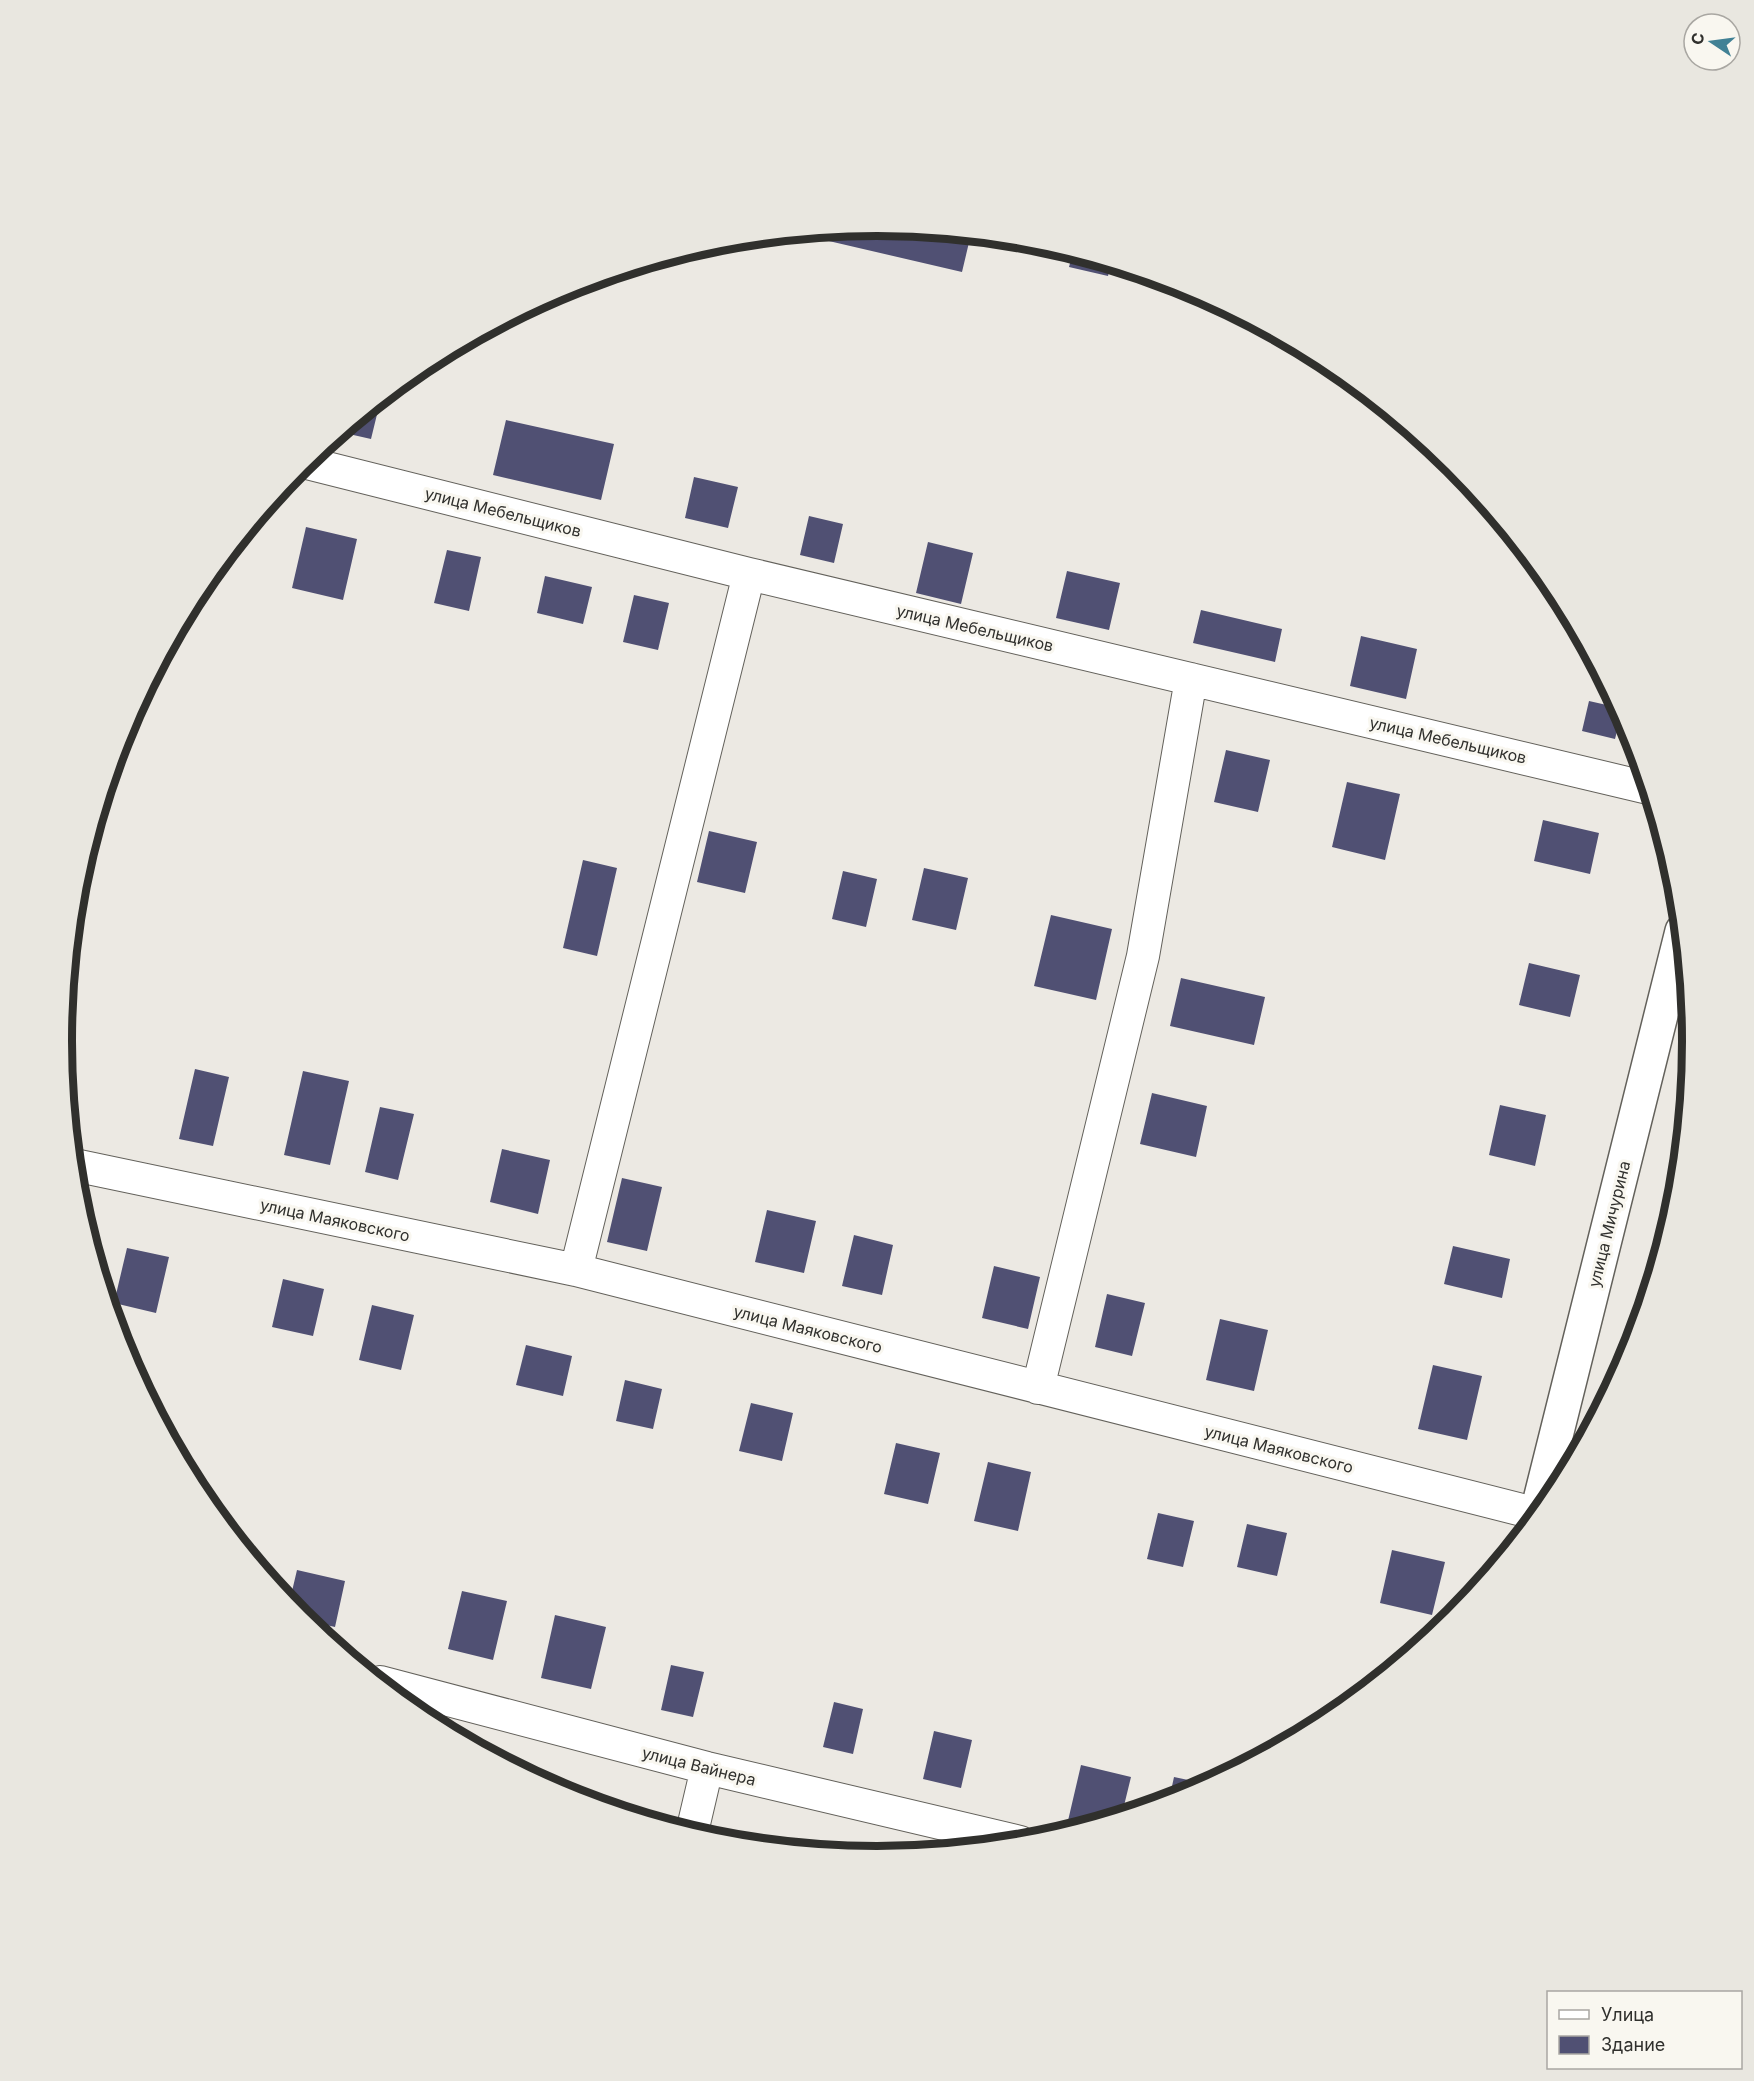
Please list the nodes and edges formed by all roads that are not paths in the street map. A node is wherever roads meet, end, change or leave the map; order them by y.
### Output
1 (314, 465) edge
2 (749, 574) junction
3 (1191, 679) junction
4 (1640, 786) edge
5 (1677, 953) edge
6 (82, 1167) edge
7 (576, 1270) junction
8 (1038, 1388) junction
9 (1542, 1493) edge
10 (1529, 1513) edge
11 (398, 1687) edge
12 (707, 1768) junction
13 (694, 1824) edge
14 (997, 1836) edge

1 - 2 street, улица Мебельщиков
2 - 3 street, улица Мебельщиков
2 - 7 street
3 - 4 street, улица Мебельщиков
3 - 8 street
5 - 9 street, улица Мичурина
6 - 7 street, улица Маяковского
7 - 8 street, улица Маяковского
8 - 10 street, улица Маяковского
11 - 12 street, улица Вайнера
12 - 13 street
12 - 14 street, улица Вайнера

